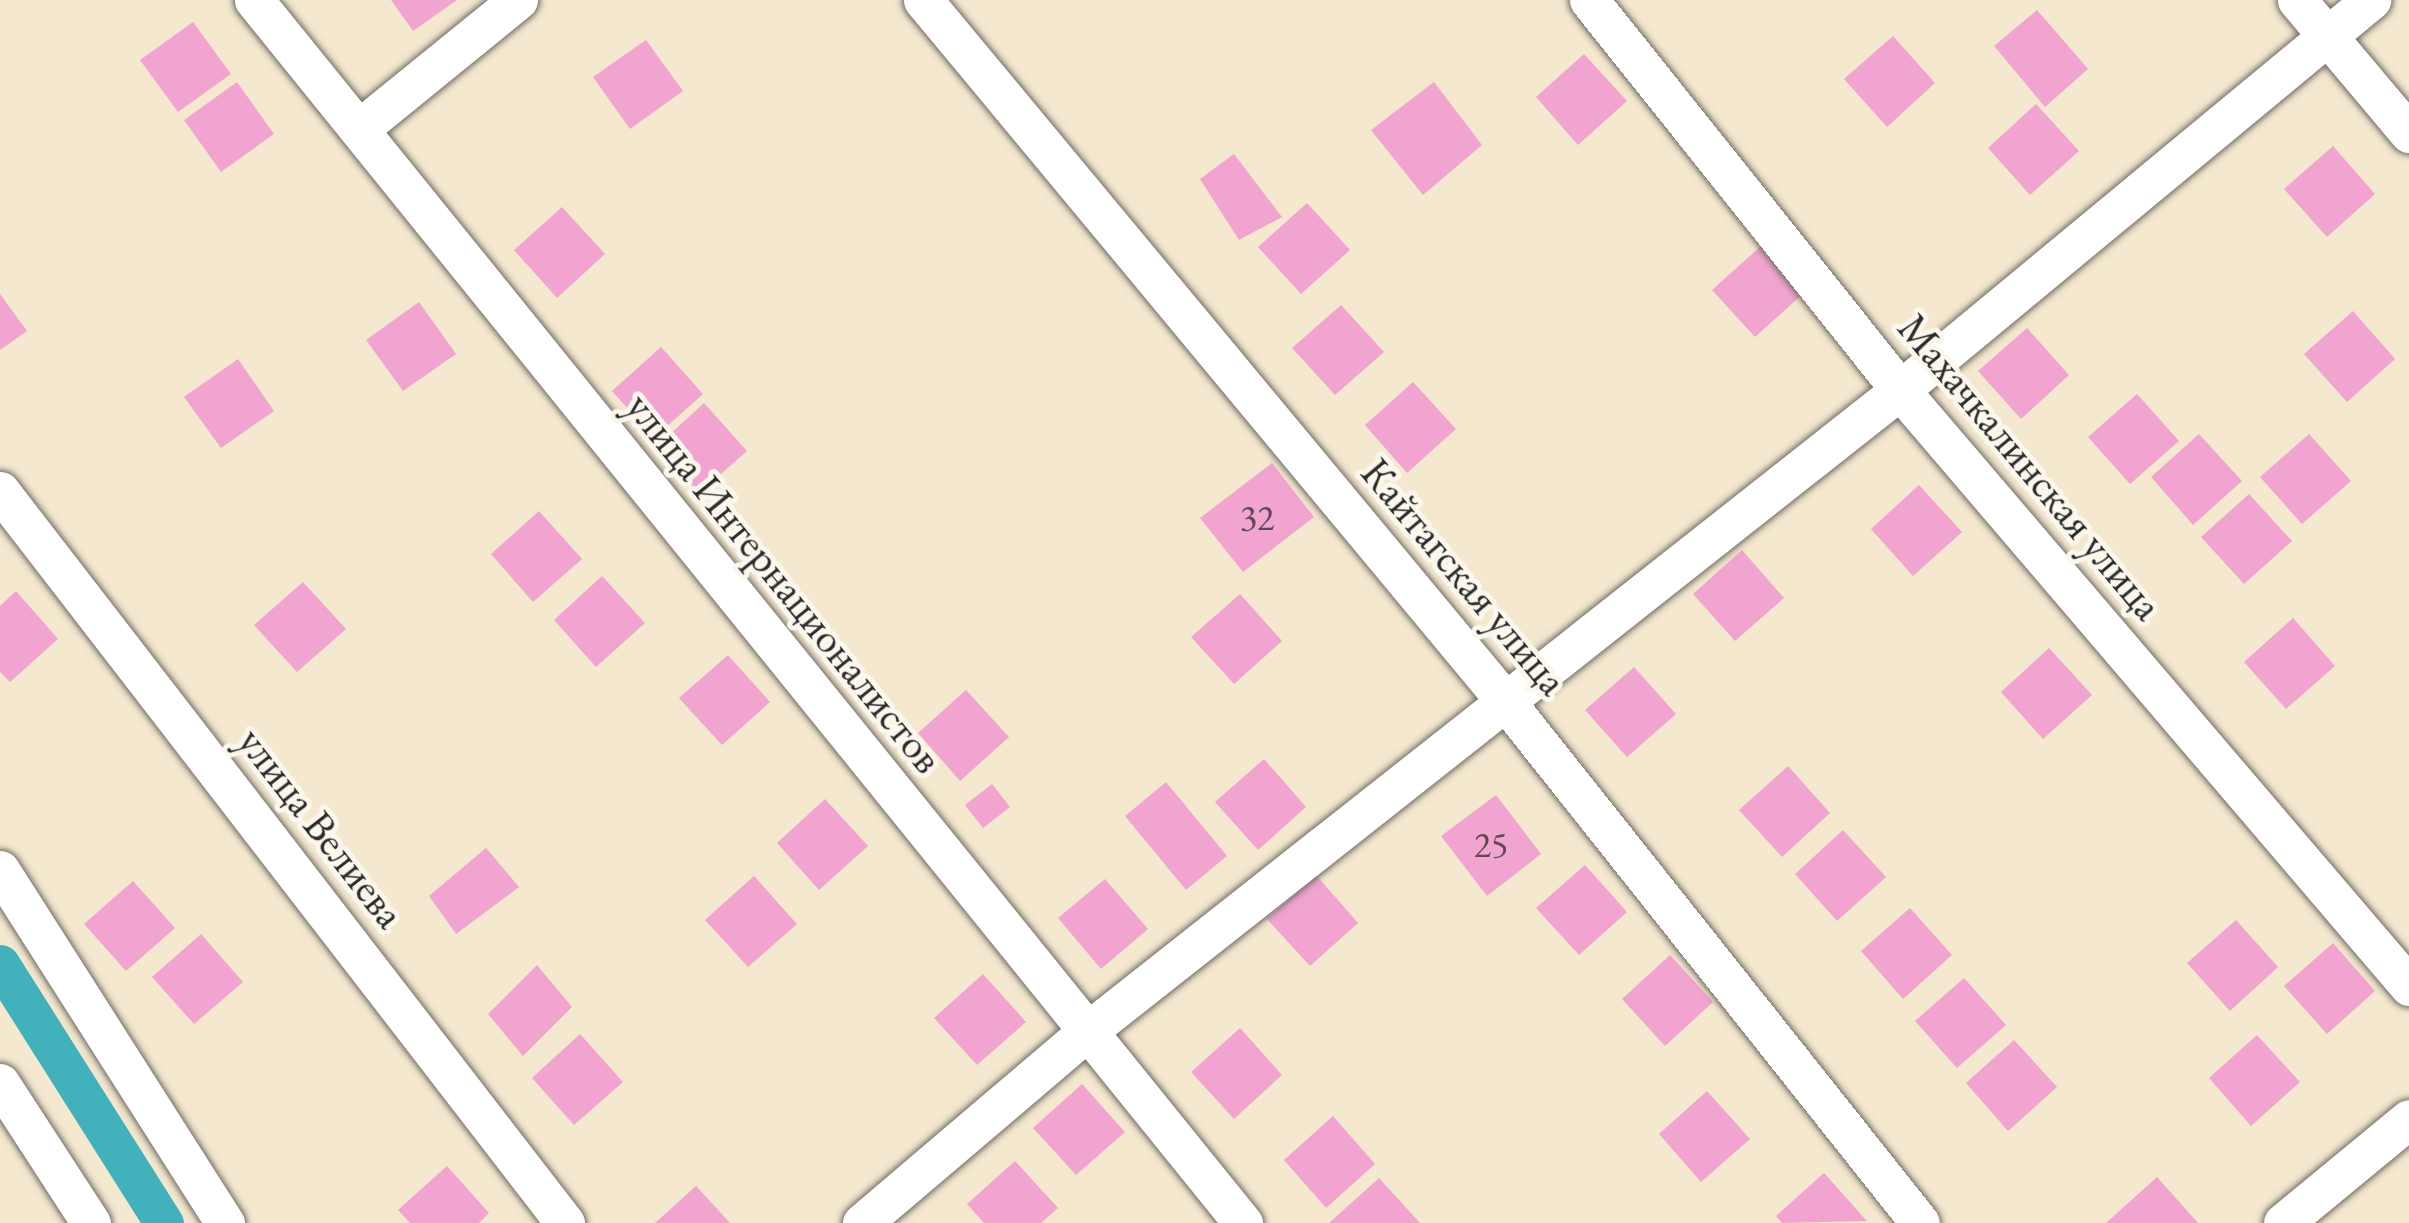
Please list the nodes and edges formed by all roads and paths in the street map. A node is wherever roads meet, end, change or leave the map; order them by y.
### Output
1 (254, 0) edge
2 (518, 0) edge
3 (923, 0) edge
4 (1589, 0) edge
5 (2297, 0) edge
6 (2371, 0) edge
7 (2329, 39) junction
8 (358, 129) junction
9 (2409, 133) edge
10 (1900, 390) junction
11 (0, 491) edge
12 (1506, 702) junction
13 (0, 870) edge
14 (2409, 986) edge
15 (1084, 1034) junction
16 (0, 1083) edge
17 (2409, 1120) edge
18 (91, 1223) edge
19 (225, 1223) edge
20 (565, 1223) edge
21 (862, 1223) edge
22 (1243, 1223) edge
23 (1920, 1223) edge
24 (2282, 1223) edge

1 - 8 street, улица Интернационалистов
2 - 8 street
3 - 12 street, Кайтагская улица
4 - 10 street, Махачкалинская улица
5 - 7 street
6 - 7 street
7 - 9 street
7 - 10 street
8 - 15 street, улица Интернационалистов
10 - 12 street
10 - 14 street, Махачкалинская улица
11 - 20 street, улица Велиева
12 - 15 street
12 - 23 street, Кайтагская улица
13 - 19 street
15 - 21 street
15 - 22 street, улица Интернационалистов
16 - 18 street
17 - 24 street

